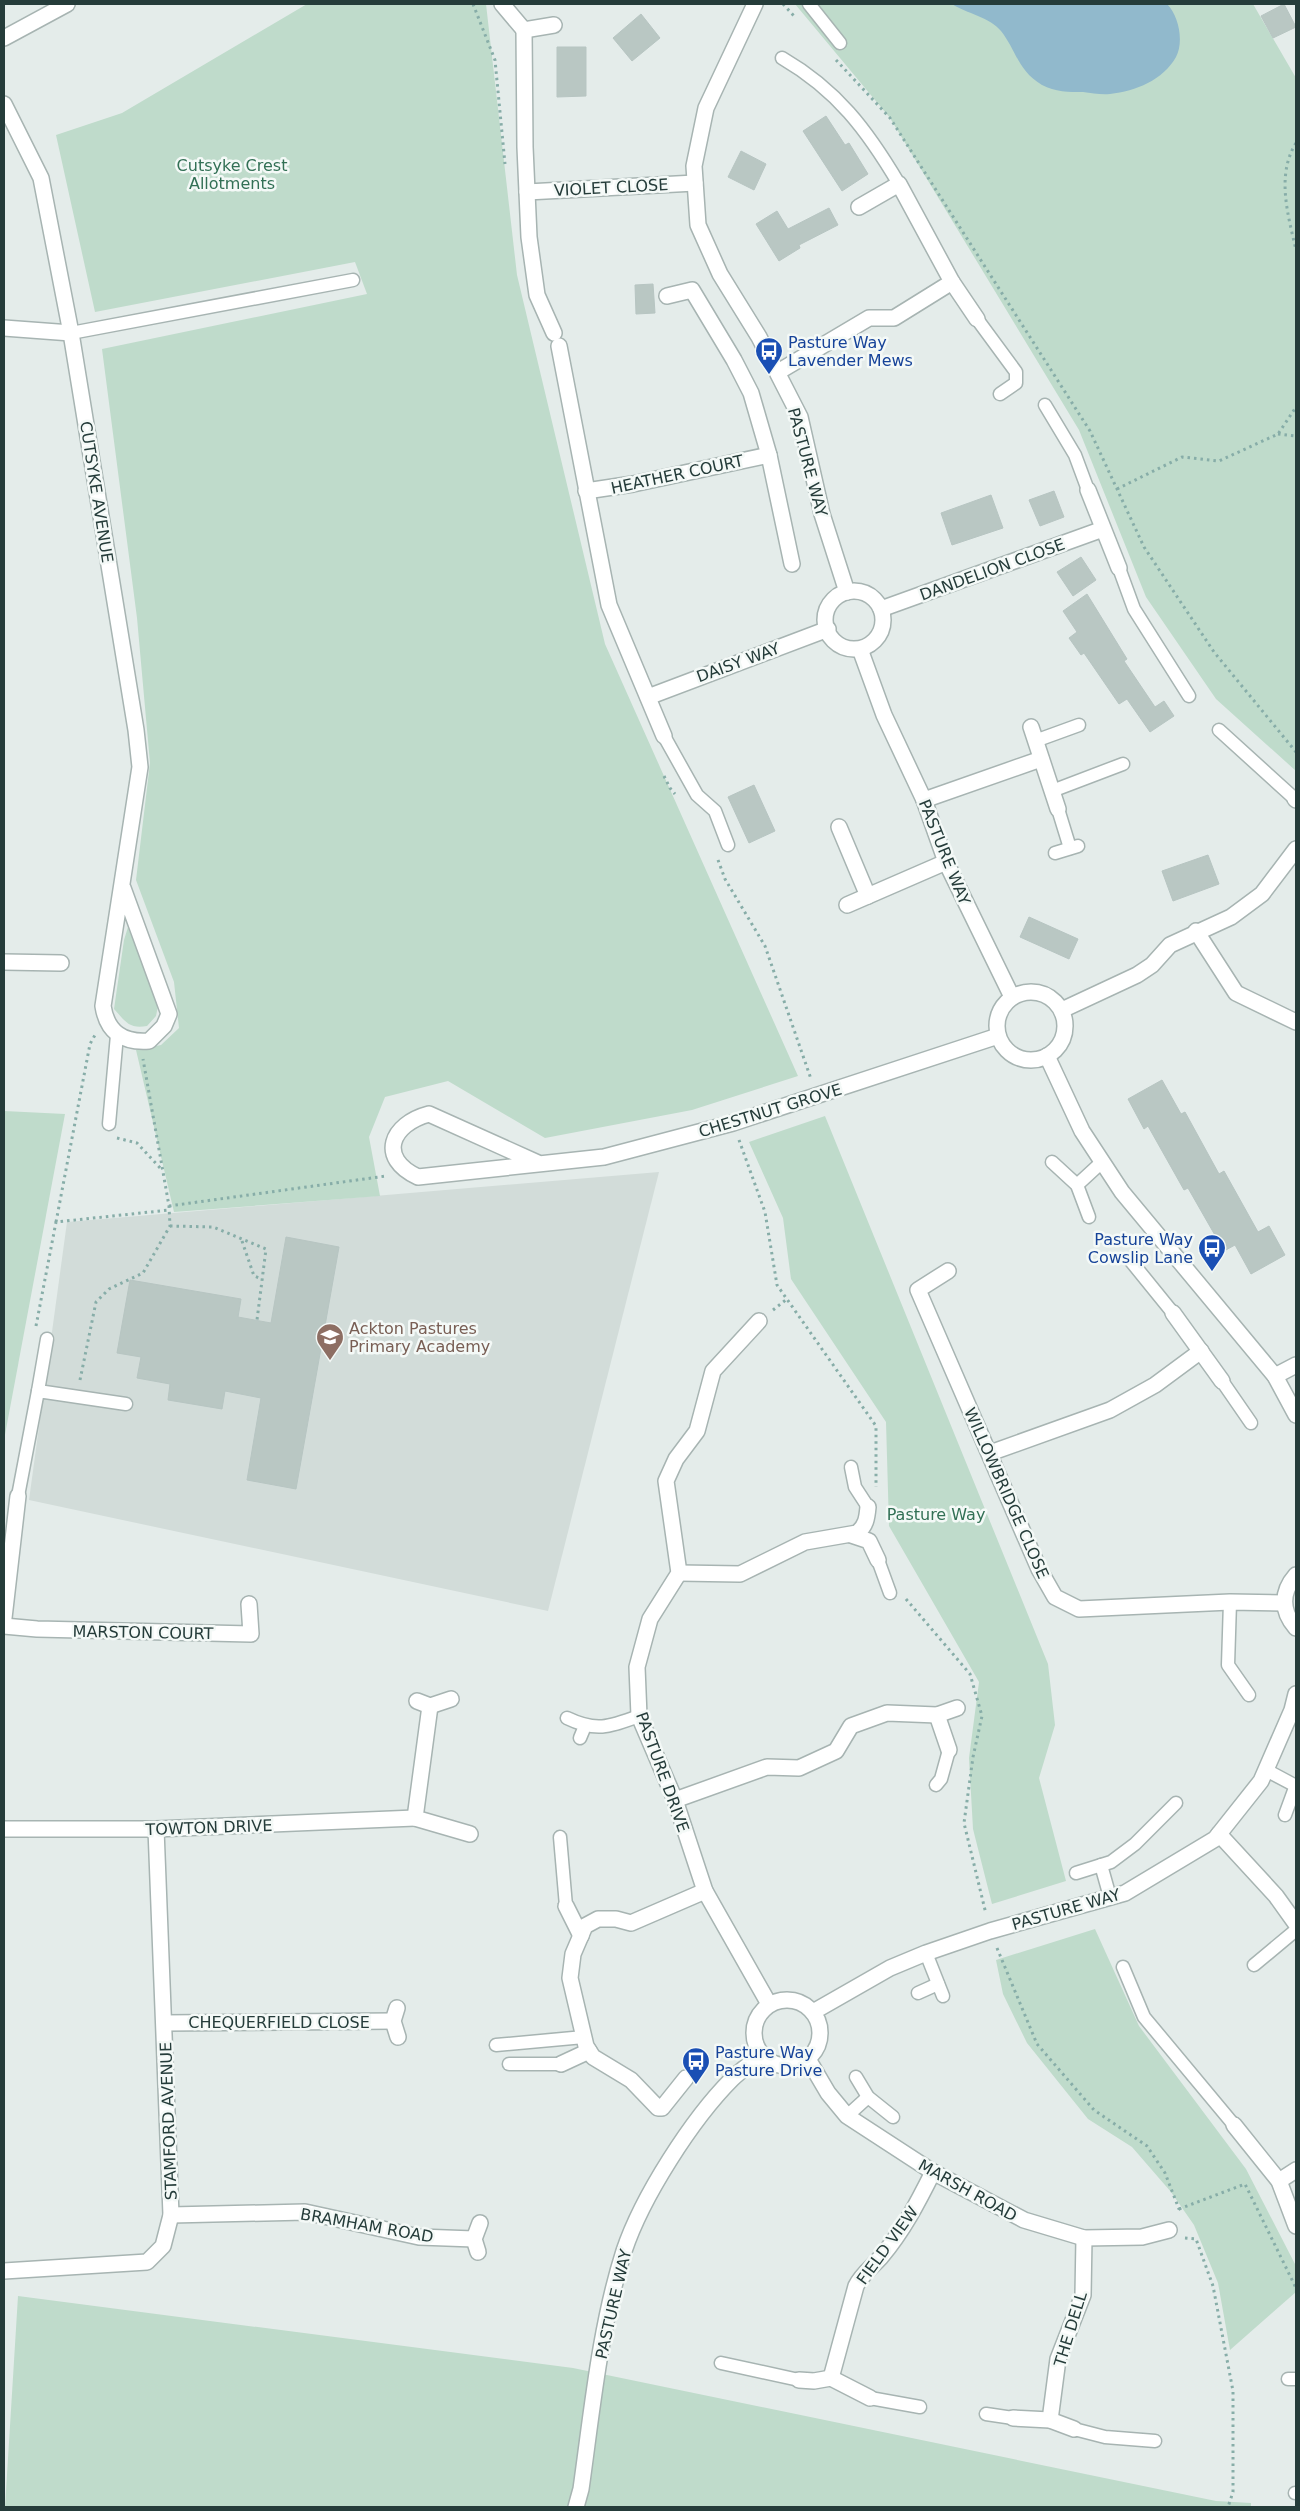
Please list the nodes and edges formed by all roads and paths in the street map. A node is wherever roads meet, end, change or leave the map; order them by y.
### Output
1 (67, 4) edge
2 (502, 4) edge
3 (755, 4) edge
4 (783, 4) edge
5 (809, 4) edge
6 (796, 18) dead end
7 (554, 26) dead end
8 (524, 30) junction
9 (4, 38) edge
10 (840, 43) dead end
11 (830, 54) dead end
12 (782, 58) dead end
13 (4, 104) edge
14 (1296, 143) edge
15 (695, 183) junction
16 (899, 184) junction
17 (527, 192) junction
18 (859, 207) dead end
19 (1296, 250) edge
20 (353, 280) dead end
21 (952, 282) junction
22 (668, 296) dead end
23 (977, 320) joint
24 (4, 328) edge
25 (71, 334) junction
26 (778, 372) junction
27 (1000, 394) dead end
28 (1045, 405) dead end
29 (1296, 407) edge
30 (1278, 434) junction
31 (1296, 436) edge
32 (769, 455) junction
33 (1117, 489) junction
34 (1088, 490) joint
35 (586, 492) junction
36 (1103, 528) junction
37 (792, 564) dead end
38 (1119, 568) joint
39 (847, 592) junction
40 (881, 608) junction
41 (828, 629) junction
42 (860, 648) junction
43 (1189, 696) dead end
44 (648, 697) junction
45 (1079, 726) dead end
46 (1219, 730) dead end
47 (1033, 734) joint
48 (664, 736) joint
49 (1296, 752) edge
50 (1041, 759) junction
51 (1124, 764) dead end
52 (1052, 791) junction
53 (924, 800) junction
54 (1295, 800) edge
55 (1058, 809) joint
56 (839, 827) dead end
57 (728, 845) dead end
58 (1296, 850) edge
59 (1055, 853) dead end
60 (946, 862) junction
61 (123, 888) junction
62 (868, 896) junction
63 (847, 905) dead end
64 (1196, 931) junction
65 (4, 962) edge
66 (61, 963) dead end
67 (1012, 997) junction
68 (1062, 1010) junction
69 (105, 1020) junction
70 (1296, 1022) edge
71 (117, 1035) junction
72 (998, 1036) junction
73 (140, 1042) junction
74 (1047, 1056) junction
75 (109, 1124) joint
76 (1052, 1162) dead end
77 (1102, 1162) junction
78 (538, 1163) junction
79 (163, 1171) junction
80 (408, 1173) junction
81 (1077, 1185) junction
82 (169, 1208) junction
83 (1089, 1217) dead end
84 (56, 1222) junction
85 (170, 1226) junction
86 (242, 1241) junction
87 (1130, 1260) dead end
88 (948, 1271) dead end
89 (262, 1279) junction
90 (1173, 1313) joint
91 (257, 1320) dead end
92 (759, 1321) dead end
93 (36, 1327) dead end
94 (48, 1339) dead end
95 (1201, 1351) junction
96 (1296, 1365) edge
97 (1276, 1376) junction
98 (1222, 1381) joint
99 (38, 1391) junction
100 (76, 1396) junction
101 (126, 1404) dead end
102 (1296, 1414) edge
103 (1251, 1423) dead end
104 (990, 1453) junction
105 (851, 1467) dead end
106 (18, 1496) joint
107 (868, 1507) joint
108 (851, 1535) junction
109 (878, 1560) joint
110 (679, 1573) junction
111 (1296, 1575) edge
112 (890, 1593) dead end
113 (1230, 1602) junction
114 (1284, 1603) junction
115 (249, 1604) dead end
116 (4, 1618) edge
117 (4, 1626) edge
118 (1296, 1628) edge
119 (1296, 1694) edge
120 (1249, 1696) dead end
121 (451, 1699) dead end
122 (957, 1708) dead end
123 (937, 1715) junction
124 (639, 1716) junction
125 (567, 1718) dead end
126 (949, 1750) joint
127 (1266, 1770) junction
128 (936, 1785) dead end
129 (1296, 1786) edge
130 (674, 1800) junction
131 (1176, 1803) dead end
132 (1285, 1814) dead end
133 (415, 1818) junction
134 (4, 1829) edge
135 (156, 1829) junction
136 (470, 1834) dead end
137 (1219, 1834) junction
138 (560, 1837) dead end
139 (1101, 1865) junction
140 (1076, 1872) dead end
141 (705, 1891) junction
142 (1110, 1897) junction
143 (566, 1906) joint
144 (1296, 1924) edge
145 (1296, 1930) edge
146 (990, 1931) junction
147 (581, 1936) junction
148 (926, 1953) junction
149 (1254, 1965) dead end
150 (1123, 1967) dead end
151 (938, 1984) junction
152 (918, 1993) dead end
153 (944, 1996) dead end
154 (769, 2004) junction
155 (813, 2012) junction
156 (165, 2023) junction
157 (398, 2037) dead end
158 (584, 2037) junction
159 (496, 2045) dead end
160 (589, 2051) junction
161 (761, 2055) junction
162 (808, 2059) junction
163 (510, 2064) dead end
164 (561, 2064) joint
165 (856, 2077) dead end
166 (686, 2078) dead end
167 (868, 2097) junction
168 (847, 2116) junction
169 (893, 2118) dead end
170 (1234, 2126) joint
171 (1296, 2170) edge
172 (933, 2172) junction
173 (1279, 2181) junction
174 (1179, 2209) junction
175 (171, 2215) junction
176 (480, 2223) dead end
177 (1296, 2226) edge
178 (1174, 2229) junction
179 (1084, 2238) junction
180 (4, 2271) edge
181 (1296, 2288) edge
182 (722, 2363) dead end
183 (831, 2378) junction
184 (799, 2380) joint
185 (870, 2398) joint
186 (920, 2407) dead end
187 (986, 2414) dead end
188 (1013, 2418) joint
189 (1050, 2420) junction
190 (1074, 2430) joint
191 (1155, 2441) dead end
192 (576, 2507) edge
193 (1228, 2507) edge

1 - 9 street
2 - 8 street
3 - 15 street, PASTURE WAY
4 - 6 path
5 - 10 lane
7 - 8 street
8 - 17 street
11 - 33 path
12 - 16 lane
13 - 25 street, CUTSYKE AVENUE
14 - 19 path
15 - 17 street, VIOLET CLOSE
15 - 26 street, PASTURE WAY
16 - 18 street
16 - 21 street
17 - 35 street
20 - 25 lane
21 - 23 street
21 - 26 street
22 - 32 street
23 - 27 lane
24 - 25 street
25 - 61 street, CUTSYKE AVENUE
26 - 39 street, PASTURE WAY
28 - 34 lane
29 - 30 path
30 - 31 path
30 - 33 path
32 - 35 street, HEATHER COURT
32 - 37 street
33 - 49 path
34 - 36 street
35 - 44 street
36 - 38 street
36 - 40 street, DANDELION CLOSE
38 - 43 lane
39 - 40 street
39 - 41 street
40 - 42 street
41 - 42 street
41 - 44 street, DAISY WAY
42 - 53 street, PASTURE WAY
44 - 48 street
45 - 47 lane
46 - 54 lane
47 - 50 street
48 - 57 lane
50 - 52 street
50 - 53 street
51 - 52 lane
52 - 55 street
53 - 60 street, PASTURE WAY
55 - 59 lane
56 - 62 street
58 - 64 street
60 - 62 street
60 - 67 street, PASTURE WAY
61 - 69 street, CUTSYKE AVENUE
61 - 73 street, CUTSYKE AVENUE
62 - 63 street
64 - 68 street
64 - 70 street
65 - 66 street
67 - 68 street
67 - 72 street
68 - 74 street
69 - 71 street
69 - 84 path
71 - 73 street
71 - 75 lane
72 - 74 street
72 - 78 street, CHESTNUT GROVE
73 - 79 path
74 - 77 street
75 - 79 path
76 - 81 lane
77 - 81 lane
77 - 97 street
78 - 80 street, CHESTNUT GROVE
78 - 80 street, CHESTNUT GROVE
79 - 82 path
80 - 82 path
81 - 83 lane
82 - 84 path
82 - 85 path
84 - 93 path
85 - 86 path
85 - 100 path
86 - 89 path
86 - 89 path
87 - 90 lane
88 - 104 street, WILLOWBRIDGE CLOSE
89 - 91 path
90 - 95 street
92 - 110 street
94 - 99 lane
95 - 98 street
95 - 104 street
96 - 97 street
97 - 102 street
98 - 103 lane
99 - 100 lane
99 - 106 lane
100 - 101 lane
104 - 113 street, WILLOWBRIDGE CLOSE
105 - 107 lane
106 - 116 street
107 - 108 street
108 - 109 street
108 - 110 street
109 - 112 lane
110 - 124 street, PASTURE DRIVE
111 - 114 street
113 - 114 street, WILLOWBRIDGE CLOSE
113 - 120 lane
114 - 118 street
115 - 117 street, MARSTON COURT
119 - 127 street, PASTURE WAY
121 - 133 street
122 - 123 street
123 - 126 street
123 - 130 street
124 - 125 lane
124 - 130 street, PASTURE DRIVE
126 - 128 lane
127 - 129 lane
127 - 137 street, PASTURE WAY
129 - 132 lane
130 - 141 street, PASTURE DRIVE
131 - 139 lane
133 - 135 street, TOWTON DRIVE
133 - 136 street, TOWTON DRIVE
134 - 135 street, TOWTON DRIVE
135 - 156 street, STAMFORD AVENUE
137 - 142 street, PASTURE WAY
137 - 144 street
138 - 143 lane
139 - 140 lane
139 - 142 lane
141 - 147 street
141 - 154 street, PASTURE DRIVE
142 - 146 street, PASTURE WAY
143 - 147 street
145 - 149 lane
146 - 148 street, PASTURE WAY
146 - 174 path
147 - 158 street
148 - 151 lane
148 - 155 street, PASTURE WAY
150 - 170 lane
151 - 152 lane
151 - 153 lane
154 - 155 street
154 - 161 street
155 - 162 street
156 - 157 street, CHEQUERFIELD CLOSE
156 - 175 street, STAMFORD AVENUE
158 - 159 lane
158 - 160 street
160 - 164 street
160 - 166 street
161 - 162 street
161 - 192 street, PASTURE WAY
162 - 168 street, MARSH ROAD
163 - 164 lane
165 - 167 lane
167 - 168 lane
167 - 169 lane
168 - 172 street, MARSH ROAD
170 - 173 street
171 - 173 street
172 - 179 street, MARSH ROAD
172 - 183 street, FIELD VIEW
173 - 177 street
174 - 178 path
174 - 181 path
175 - 176 street, BRAMHAM ROAD
175 - 180 street, STAMFORD AVENUE
178 - 179 street, MARSH ROAD
178 - 193 path
179 - 189 street, THE DELL
182 - 184 lane
183 - 184 street
183 - 185 street
185 - 186 lane
187 - 188 lane
188 - 189 street
189 - 190 street
190 - 191 lane

